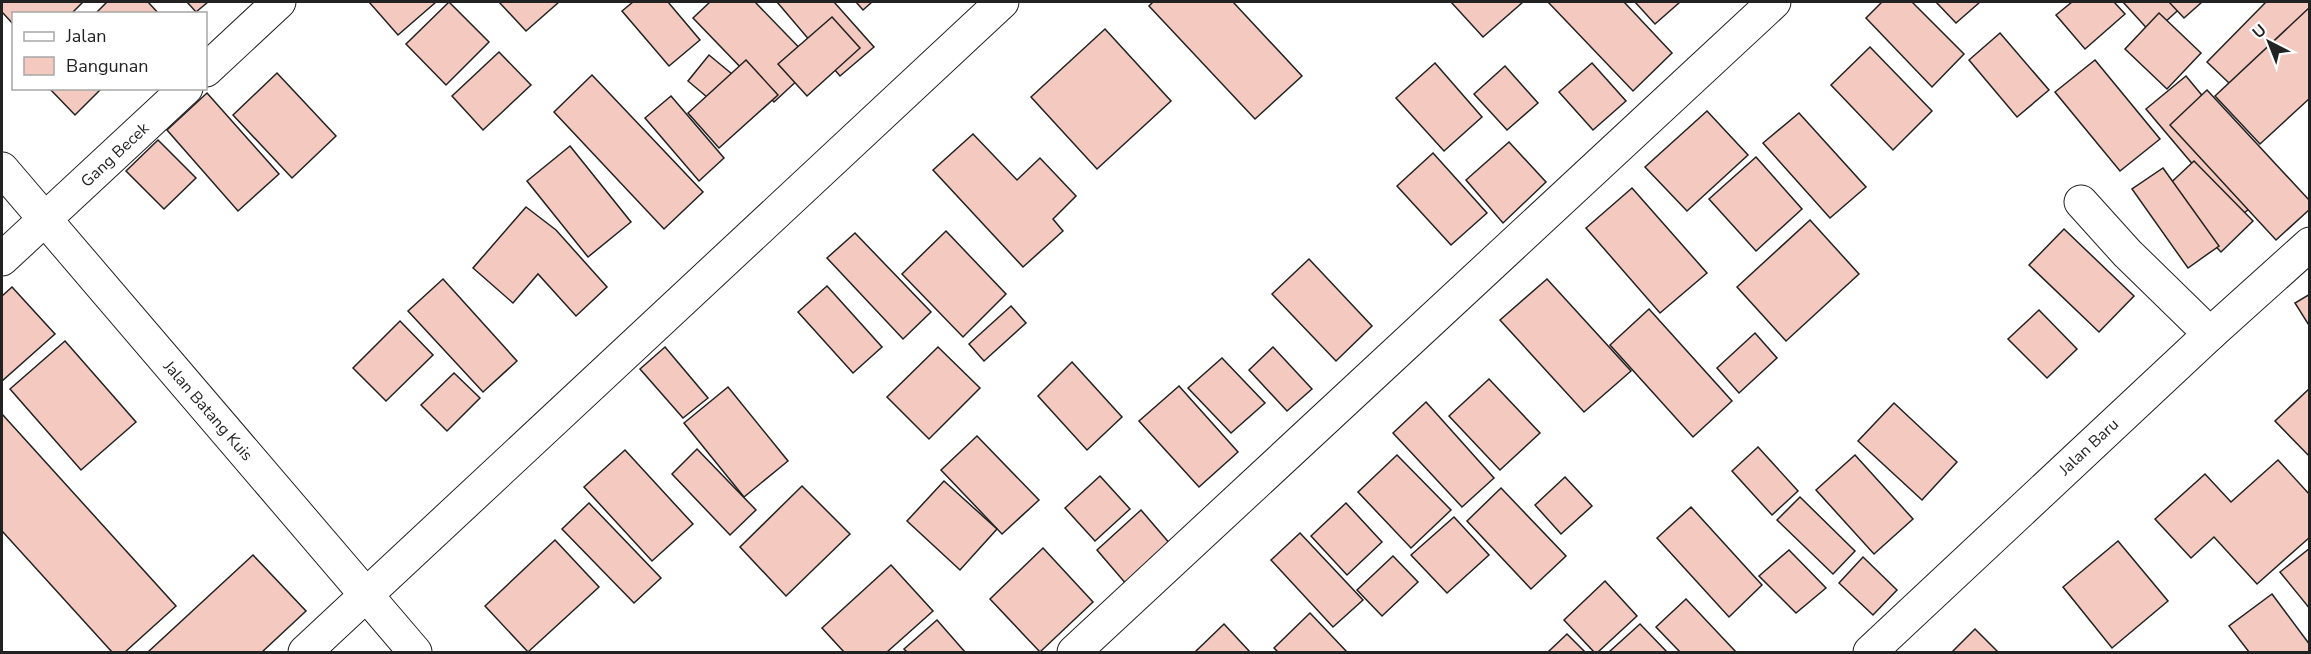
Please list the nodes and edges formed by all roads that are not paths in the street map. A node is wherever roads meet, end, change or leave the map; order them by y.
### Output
1 (279, 2) edge
2 (1002, 2) edge
3 (1774, 2) edge
4 (207, 69) edge
5 (184, 90) edge
6 (2, 169) edge
7 (2081, 202) dead end
8 (44, 221) junction
9 (2310, 244) edge
10 (2, 259) edge
11 (2210, 334) junction
12 (367, 596) junction
13 (305, 652) edge
14 (415, 652) edge
15 (1074, 652) edge
16 (1870, 652) edge

1 - 4 street
2 - 12 street
3 - 15 street
5 - 8 street, Gang Becek
6 - 8 street, Jalan Batang Kuis
7 - 11 street
8 - 10 street, Gang Becek
8 - 12 street, Jalan Batang Kuis
9 - 11 street, Jalan Baru
11 - 16 street, Jalan Baru
12 - 13 street
12 - 14 street, Jalan Batang Kuis

